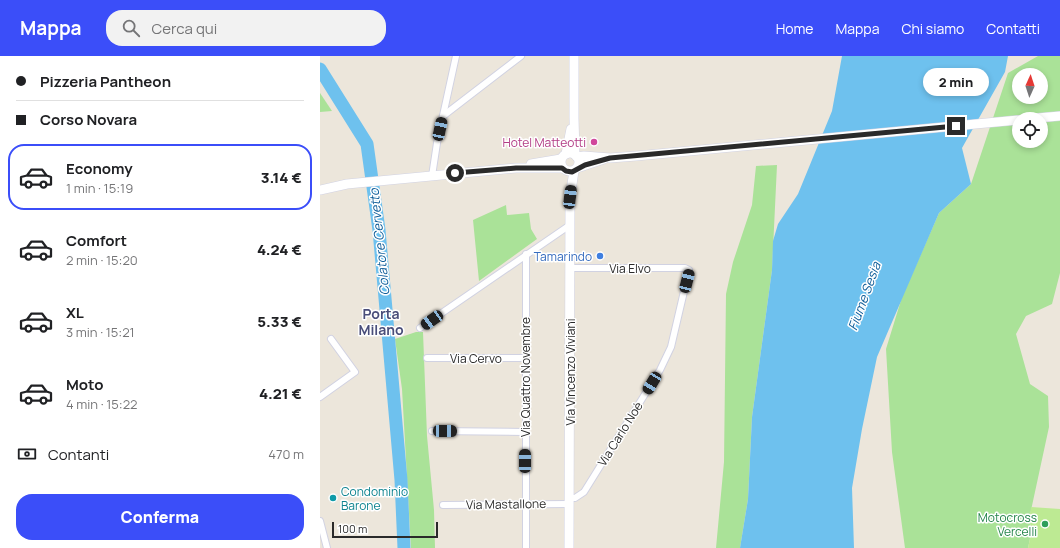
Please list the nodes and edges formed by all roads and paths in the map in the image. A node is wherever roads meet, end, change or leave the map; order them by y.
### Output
1 (456, 56) edge
2 (521, 56) edge
3 (574, 56) edge
4 (442, 116) junction
5 (1060, 116) edge
6 (1048, 117) edge
7 (574, 118) junction
8 (1012, 121) edge
9 (576, 156) junction
10 (610, 158) junction
11 (568, 165) junction
12 (432, 176) junction
13 (320, 186) edge
14 (337, 186) junction
15 (320, 190) edge
16 (570, 225) junction
17 (526, 254) junction
18 (570, 268) junction
19 (689, 270) joint
20 (420, 328) dead end
21 (331, 339) dead end
22 (427, 358) dead end
23 (525, 358) junction
24 (320, 397) edge
25 (432, 431) dead end
26 (525, 432) junction
27 (569, 501) junction
28 (444, 505) dead end
29 (526, 505) junction
30 (320, 521) edge
31 (327, 548) edge
32 (526, 548) edge
33 (569, 548) edge

1 - 4 street
2 - 4 street
3 - 7 main road
4 - 12 street
5 - 6 main road
7 - 9 main road
7 - 11 main road
8 - 10 main road
9 - 10 main road
9 - 11 main road
9 - 11 main road
10 - 11 main road
11 - 12 main road
11 - 16 main road, Via Vincenzo Viviani
12 - 14 main road
13 - 14 main road
14 - 15 main road
16 - 17 street
16 - 18 main road, Via Vincenzo Viviani
17 - 20 street
17 - 23 street, Via Quattro Novembre
18 - 19 street, Via Elvo
18 - 27 main road, Via Vincenzo Viviani
19 - 27 street, Via Carlo Noè
21 - 24 street
22 - 23 street, Via Cervo
23 - 26 street, Via Quattro Novembre
25 - 26 street
26 - 29 street, Via Quattro Novembre
27 - 29 street, Via Mastallone
27 - 33 main road, Via Vincenzo Viviani
28 - 29 street, Via Mastallone
29 - 32 street, Via Quattro Novembre
30 - 31 street

